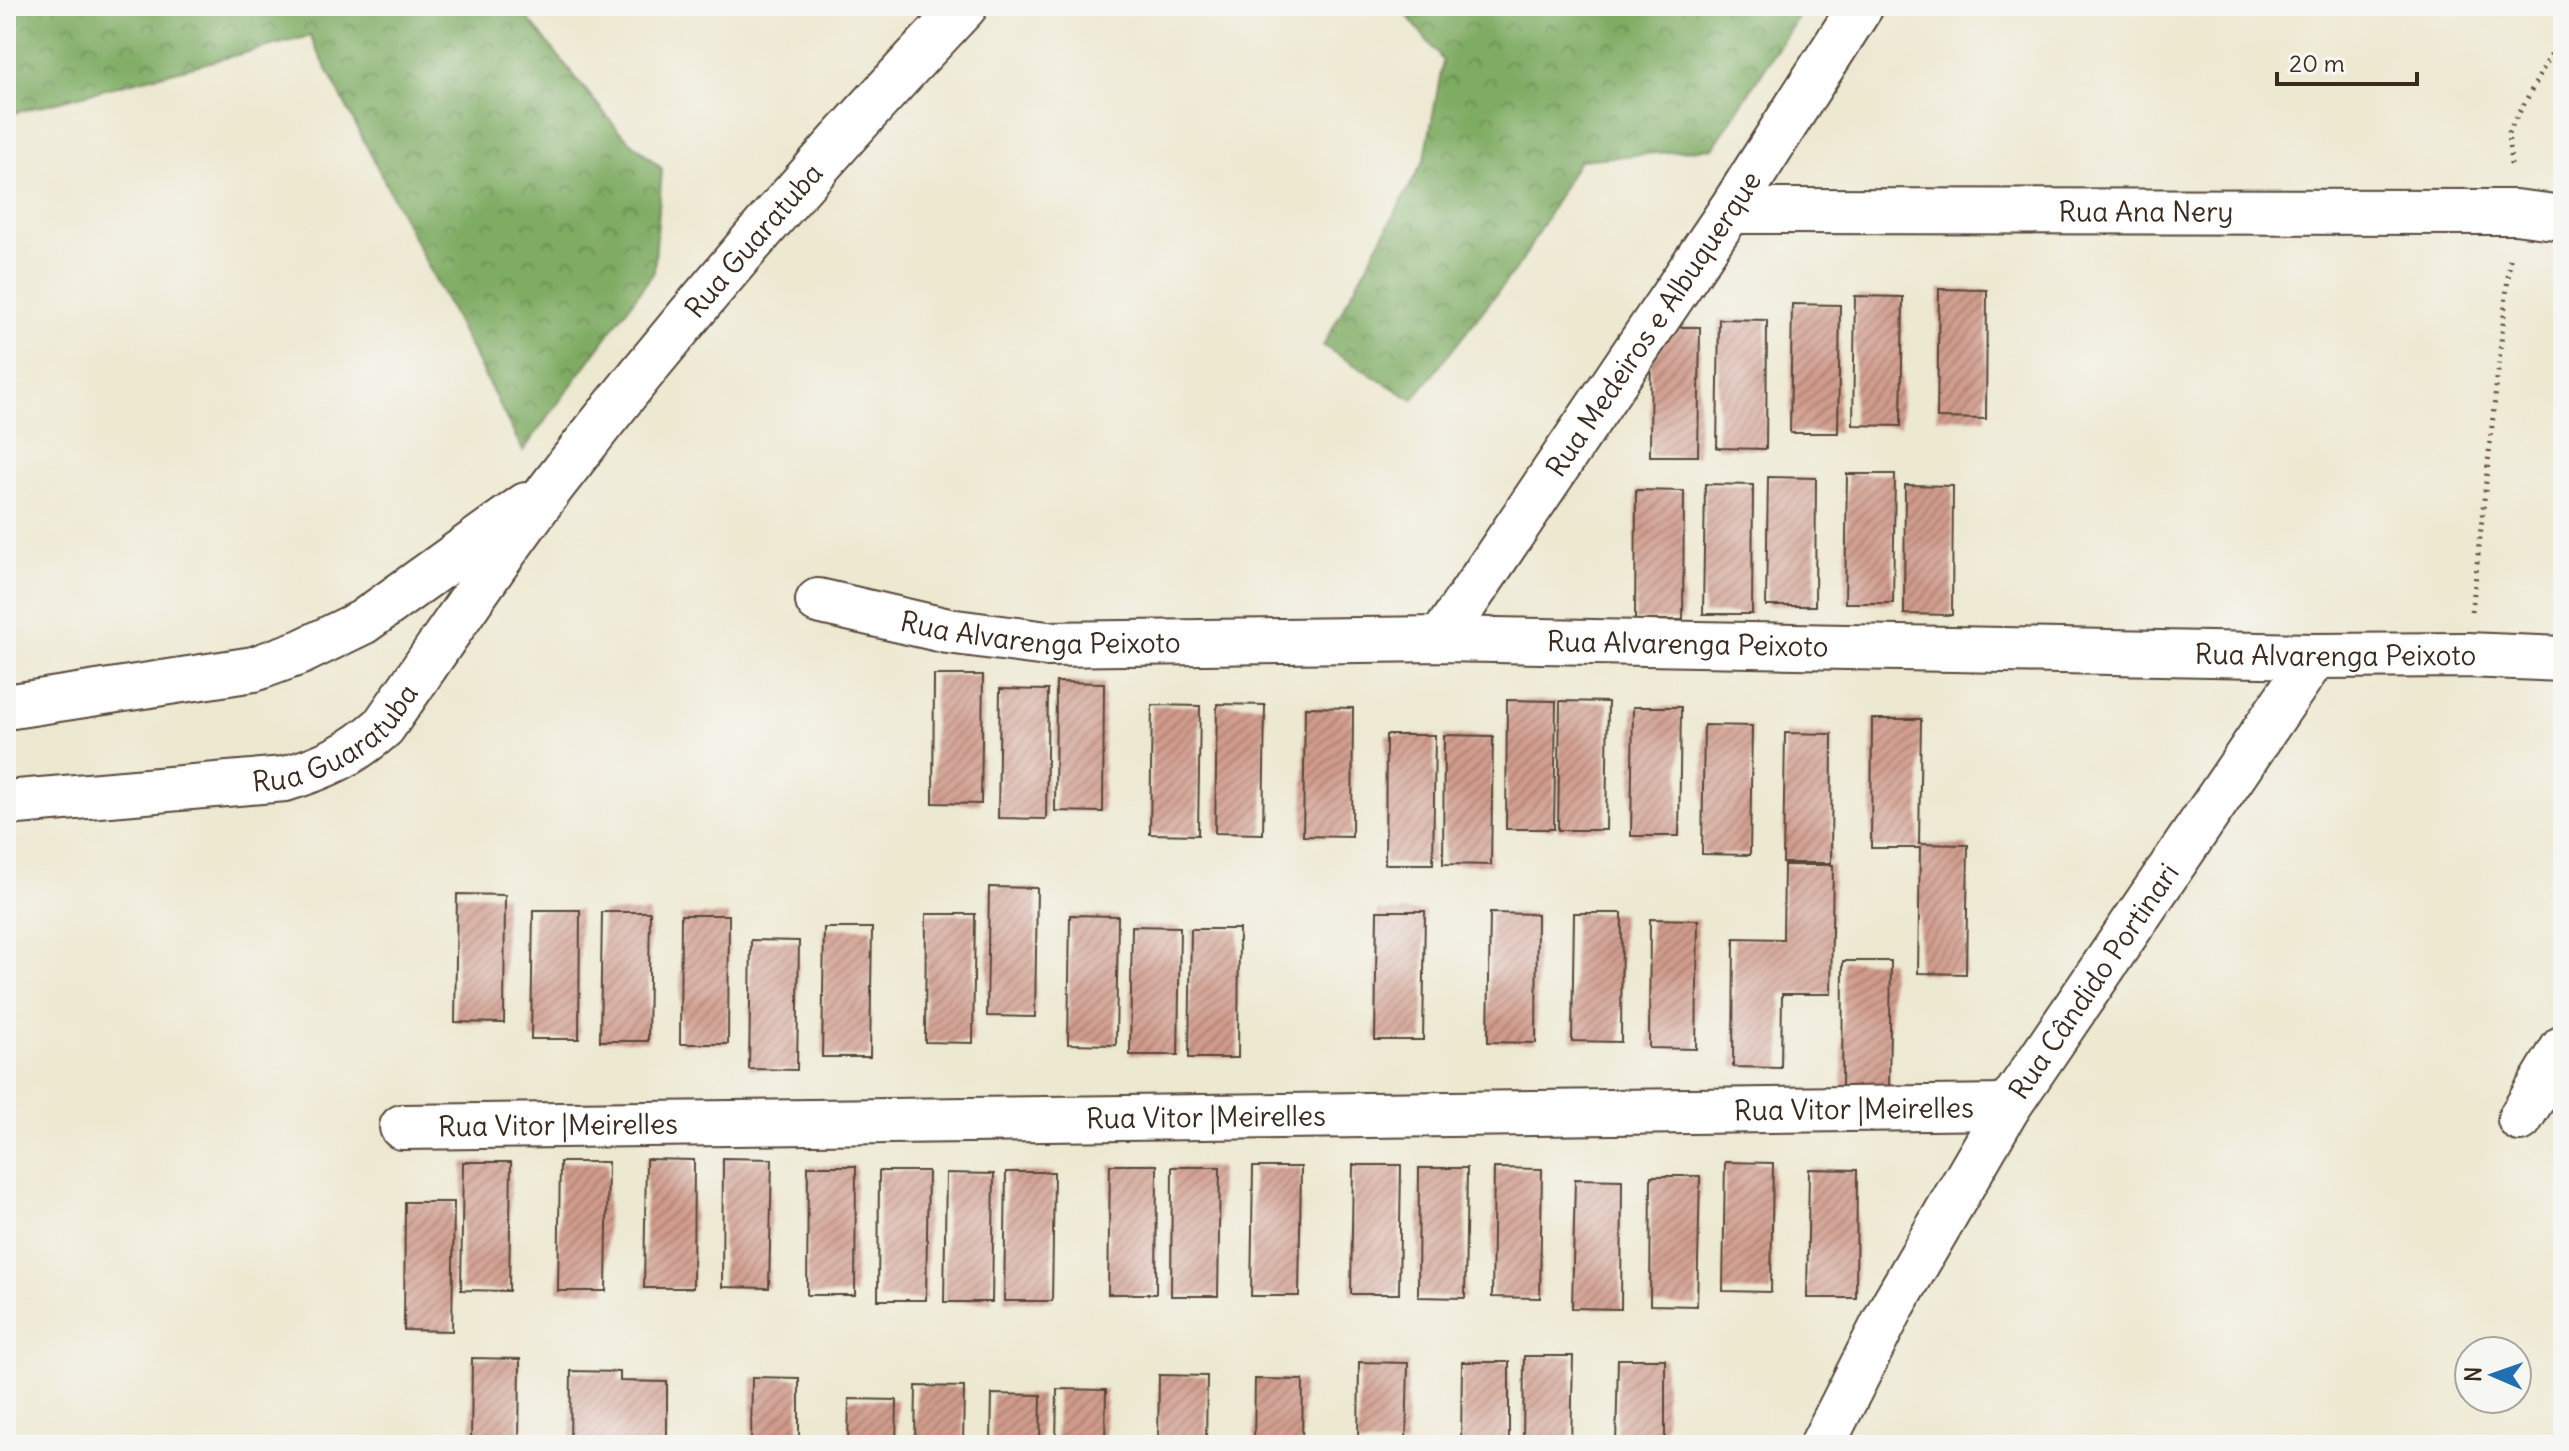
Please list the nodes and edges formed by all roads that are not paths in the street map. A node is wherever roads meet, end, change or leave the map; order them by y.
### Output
1 (965, 6) edge
2 (1861, 6) edge
3 (1730, 211) junction
4 (2563, 218) edge
5 (554, 485) junction
6 (818, 601) dead end
7 (1441, 639) junction
8 (2315, 656) junction
9 (2563, 659) edge
10 (6, 707) edge
11 (6, 803) edge
12 (2563, 1048) edge
13 (2008, 1107) junction
14 (2520, 1119) dead end
15 (402, 1127) dead end
16 (1822, 1445) edge

1 - 5 street, Rua Guaratuba
2 - 3 street, Rua Medeiros e Albuquerque
3 - 4 street, Rua Ana Nery
3 - 7 street, Rua Medeiros e Albuquerque
5 - 10 street, Rua Guaratuba
5 - 11 street, Rua Guaratuba
6 - 7 street, Rua Alvarenga Peixoto
7 - 8 street, Rua Alvarenga Peixoto
8 - 9 street, Rua Alvarenga Peixoto
8 - 13 street, Rua Cândido Portinari
12 - 14 street
13 - 15 street, Rua Vitor |Meirelles
13 - 16 street, Rua Cândido Portinari

